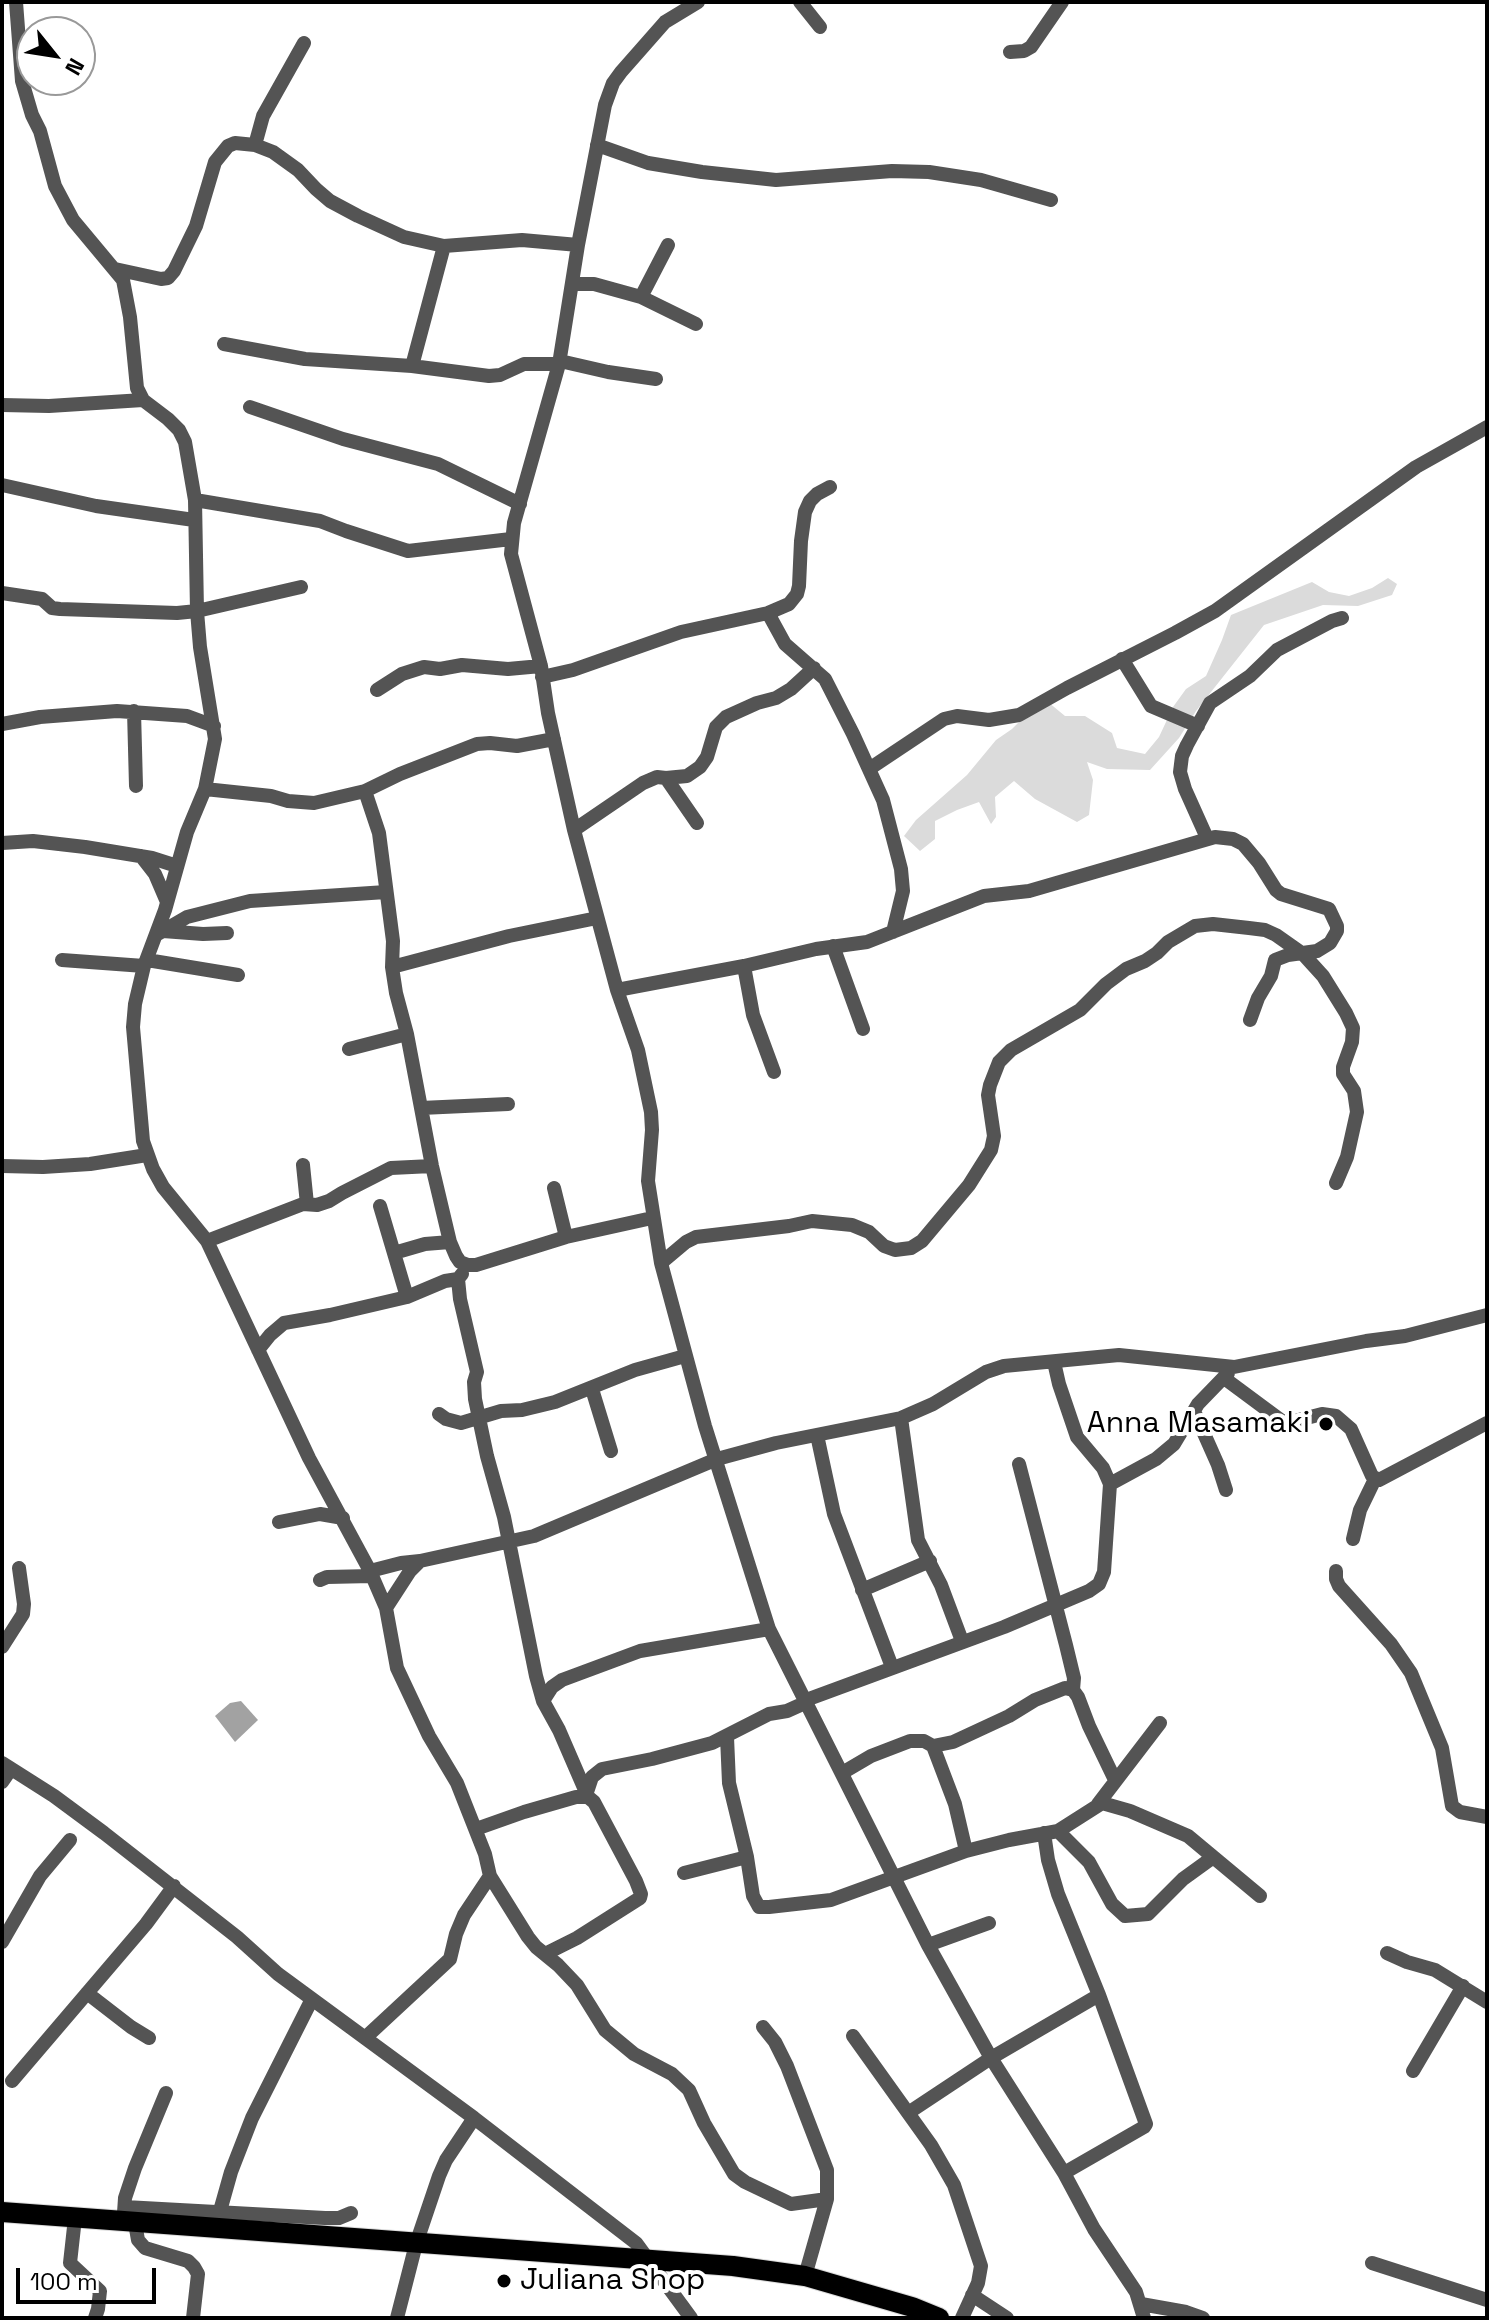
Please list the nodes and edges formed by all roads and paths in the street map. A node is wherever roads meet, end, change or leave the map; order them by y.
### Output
1 (698, 2) edge
2 (800, 2) edge
3 (1062, 2) edge
4 (820, 27) dead end
5 (304, 43) dead end
6 (1010, 52) dead end
7 (25, 96) edge
8 (255, 145) junction
9 (597, 145) junction
10 (1051, 200) dead end
11 (578, 245) junction
12 (668, 245) dead end
13 (444, 246) junction
14 (115, 269) junction
15 (572, 284) junction
16 (641, 297) junction
17 (696, 324) dead end
18 (224, 344) dead end
19 (560, 362) junction
20 (412, 366) junction
21 (656, 379) dead end
22 (143, 400) junction
23 (2, 405) edge
24 (250, 407) dead end
25 (1487, 427) edge
26 (2, 485) edge
27 (830, 487) dead end
28 (195, 500) junction
29 (520, 504) junction
30 (169, 516) junction
31 (194, 520) junction
32 (195, 536) junction
33 (511, 539) junction
34 (301, 587) dead end
35 (2, 593) edge
36 (197, 611) junction
37 (768, 613) junction
38 (1342, 618) dead end
39 (1122, 659) junction
40 (814, 668) junction
41 (542, 672) junction
42 (377, 690) dead end
43 (134, 711) junction
44 (2, 724) edge
45 (214, 726) junction
46 (1198, 726) junction
47 (554, 739) junction
48 (869, 769) junction
49 (666, 778) junction
50 (136, 786) dead end
51 (205, 789) junction
52 (365, 791) junction
53 (697, 823) dead end
54 (574, 830) junction
55 (1207, 838) junction
56 (2, 843) edge
57 (141, 856) junction
58 (177, 866) junction
59 (386, 892) junction
60 (167, 903) junction
61 (597, 918) junction
62 (893, 932) junction
63 (159, 933) junction
64 (227, 933) dead end
65 (833, 946) junction
66 (1303, 954) junction
67 (62, 960) dead end
68 (146, 963) junction
69 (744, 966) junction
70 (392, 967) junction
71 (238, 975) dead end
72 (617, 990) junction
73 (1250, 1020) dead end
74 (863, 1029) dead end
75 (407, 1034) junction
76 (349, 1049) dead end
77 (774, 1072) dead end
78 (508, 1104) dead end
79 (421, 1108) junction
80 (147, 1155) junction
81 (303, 1165) dead end
82 (2, 1166) edge
83 (432, 1166) junction
84 (1336, 1183) dead end
85 (554, 1188) dead end
86 (307, 1204) junction
87 (380, 1206) dead end
88 (652, 1218) junction
89 (566, 1237) junction
90 (207, 1241) junction
91 (450, 1242) junction
92 (394, 1253) junction
93 (661, 1263) junction
94 (468, 1265) junction
95 (458, 1279) junction
96 (407, 1297) junction
97 (1487, 1315) edge
98 (258, 1350) junction
99 (685, 1356) junction
100 (1054, 1362) junction
101 (1229, 1372) junction
102 (592, 1389) junction
103 (1194, 1411) junction
104 (439, 1414) dead end
105 (481, 1418) junction
106 (901, 1418) junction
107 (1487, 1423) edge
108 (817, 1435) junction
109 (611, 1451) dead end
110 (717, 1459) junction
111 (1019, 1464) dead end
112 (1375, 1479) junction
113 (1110, 1484) junction
114 (1226, 1490) dead end
115 (343, 1518) junction
116 (279, 1522) dead end
117 (1353, 1539) dead end
118 (508, 1544) junction
119 (420, 1561) junction
120 (930, 1561) junction
121 (19, 1568) dead end
122 (1336, 1571) dead end
123 (371, 1574) junction
124 (320, 1580) dead end
125 (862, 1590) junction
126 (1054, 1606) junction
127 (386, 1608) junction
128 (769, 1629) junction
129 (962, 1641) junction
130 (2, 1647) edge
131 (892, 1667) junction
132 (1073, 1690) junction
133 (543, 1701) junction
134 (806, 1701) junction
135 (1160, 1723) dead end
136 (727, 1737) junction
137 (933, 1746) junction
138 (6, 1766) edge
139 (842, 1773) junction
140 (1115, 1780) junction
141 (2, 1782) edge
142 (587, 1794) junction
143 (1098, 1804) junction
144 (1487, 1817) edge
145 (476, 1829) junction
146 (1051, 1832) junction
147 (70, 1840) dead end
148 (966, 1851) junction
149 (747, 1857) junction
150 (1212, 1858) junction
151 (684, 1873) dead end
152 (490, 1876) junction
153 (893, 1877) junction
154 (174, 1886) junction
155 (1260, 1896) dead end
156 (989, 1923) dead end
157 (2, 1942) edge
158 (928, 1945) junction
159 (1387, 1953) dead end
160 (545, 1954) junction
161 (1463, 1986) junction
162 (87, 1993) junction
163 (1099, 1995) junction
164 (312, 1999) junction
165 (1487, 2002) edge
166 (763, 2027) dead end
167 (853, 2036) dead end
168 (366, 2037) junction
169 (149, 2038) dead end
170 (991, 2058) junction
171 (1413, 2071) dead end
172 (12, 2081) dead end
173 (166, 2093) dead end
174 (908, 2113) junction
175 (474, 2118) junction
176 (1064, 2173) junction
177 (827, 2199) junction
178 (220, 2211) junction
179 (2, 2212) edge
180 (351, 2213) dead end
181 (128, 2217) junction
182 (75, 2218) junction
183 (416, 2244) junction
184 (647, 2259) junction
185 (1372, 2263) dead end
186 (805, 2276) junction
187 (972, 2295) junction
188 (1487, 2300) edge
189 (1142, 2311) edge
190 (95, 2318) edge
191 (193, 2318) edge
192 (397, 2318) edge
193 (691, 2318) edge
194 (939, 2318) edge
195 (962, 2318) edge
196 (1007, 2318) edge
197 (1203, 2318) edge

1 - 9 street
2 - 4 street
3 - 6 street
5 - 8 street
7 - 14 street
8 - 13 street
8 - 14 street
9 - 10 street
9 - 11 street
11 - 13 street
11 - 15 street
12 - 16 street
13 - 20 street
14 - 22 street
15 - 16 street
15 - 19 street
16 - 17 street
18 - 20 street
19 - 20 street
19 - 21 street
19 - 29 street
22 - 23 street
22 - 28 street
24 - 29 street
25 - 39 street
26 - 30 street
27 - 37 street
28 - 31 street
28 - 33 street
29 - 33 street
30 - 31 street
30 - 32 street
31 - 32 street
32 - 36 street
33 - 41 street
34 - 36 street
35 - 36 street
36 - 45 street
37 - 40 street
37 - 41 street
38 - 46 street
39 - 46 street
39 - 48 street
40 - 48 street
40 - 49 street
41 - 42 street
41 - 47 street
43 - 44 street
43 - 45 street
43 - 50 street
45 - 51 street
46 - 55 street
47 - 52 street
47 - 54 street
48 - 62 street
49 - 53 street
49 - 54 street
51 - 52 street
51 - 58 street
52 - 59 street
54 - 61 street
55 - 62 street
55 - 66 street
56 - 57 street
57 - 58 street
57 - 60 street
58 - 60 street
59 - 63 street
59 - 70 street
60 - 63 street
61 - 70 street
61 - 72 street
62 - 65 street
63 - 64 street
63 - 68 street
65 - 69 street
65 - 74 street
66 - 73 street
66 - 84 street
66 - 93 street
67 - 68 street
68 - 71 street
68 - 80 street
69 - 72 street
69 - 77 street
70 - 75 street
72 - 88 street
75 - 76 street
75 - 79 street
78 - 79 street
79 - 83 street
80 - 82 street
80 - 90 street
81 - 86 street
83 - 86 street
83 - 91 street
85 - 89 street
86 - 90 street
87 - 92 street
88 - 89 street
88 - 93 street
89 - 94 street
90 - 98 street
91 - 92 street
91 - 94 street
92 - 96 street
93 - 99 street
94 - 95 street
95 - 96 street
95 - 105 street
96 - 98 street
97 - 101 street
98 - 115 street
99 - 102 street
99 - 110 street
100 - 101 street
100 - 106 street
100 - 113 street
101 - 103 street
101 - 112 street
102 - 105 street
102 - 109 street
103 - 113 street
103 - 114 street
104 - 105 street
105 - 118 street
106 - 108 street
106 - 120 street
107 - 112 street
108 - 110 street
108 - 125 street
110 - 118 street
110 - 128 street
111 - 126 street
112 - 117 street
113 - 126 street
115 - 116 street
115 - 123 street
118 - 119 street
118 - 133 street
119 - 123 street
119 - 127 street
120 - 125 street
120 - 129 street
121 - 130 street
122 - 144 street
123 - 124 street
123 - 127 street
125 - 131 street
126 - 129 street
126 - 132 street
127 - 145 street
128 - 133 street
128 - 134 street
129 - 131 street
131 - 134 street
132 - 137 street
132 - 140 street
133 - 142 street
134 - 136 street
134 - 139 street
135 - 140 street
136 - 142 street
136 - 149 street
137 - 139 street
137 - 148 street
138 - 141 street
138 - 154 street
139 - 153 street
140 - 143 street
142 - 145 street
142 - 160 street
143 - 146 street
143 - 150 street
145 - 152 street
146 - 148 street
146 - 150 street
146 - 163 street
147 - 157 street
148 - 153 street
149 - 151 street
149 - 153 street
150 - 155 street
152 - 160 street
152 - 168 street
153 - 158 street
154 - 162 street
154 - 164 street
156 - 158 street
158 - 170 street
159 - 161 street
160 - 177 street
161 - 165 street
161 - 171 street
162 - 169 street
162 - 172 street
163 - 170 street
163 - 176 street
164 - 168 street
164 - 178 street
166 - 177 street
167 - 174 street
168 - 175 street
170 - 174 street
170 - 176 street
173 - 181 street
174 - 187 street
175 - 183 street
175 - 184 street
176 - 189 street
177 - 186 street
178 - 180 street
178 - 181 street
179 - 182 highway
181 - 182 highway
181 - 183 highway
181 - 191 street
182 - 190 street
183 - 184 highway
183 - 192 street
184 - 186 highway
184 - 193 street
185 - 188 street
186 - 194 highway
187 - 195 street
187 - 196 street
189 - 197 street

